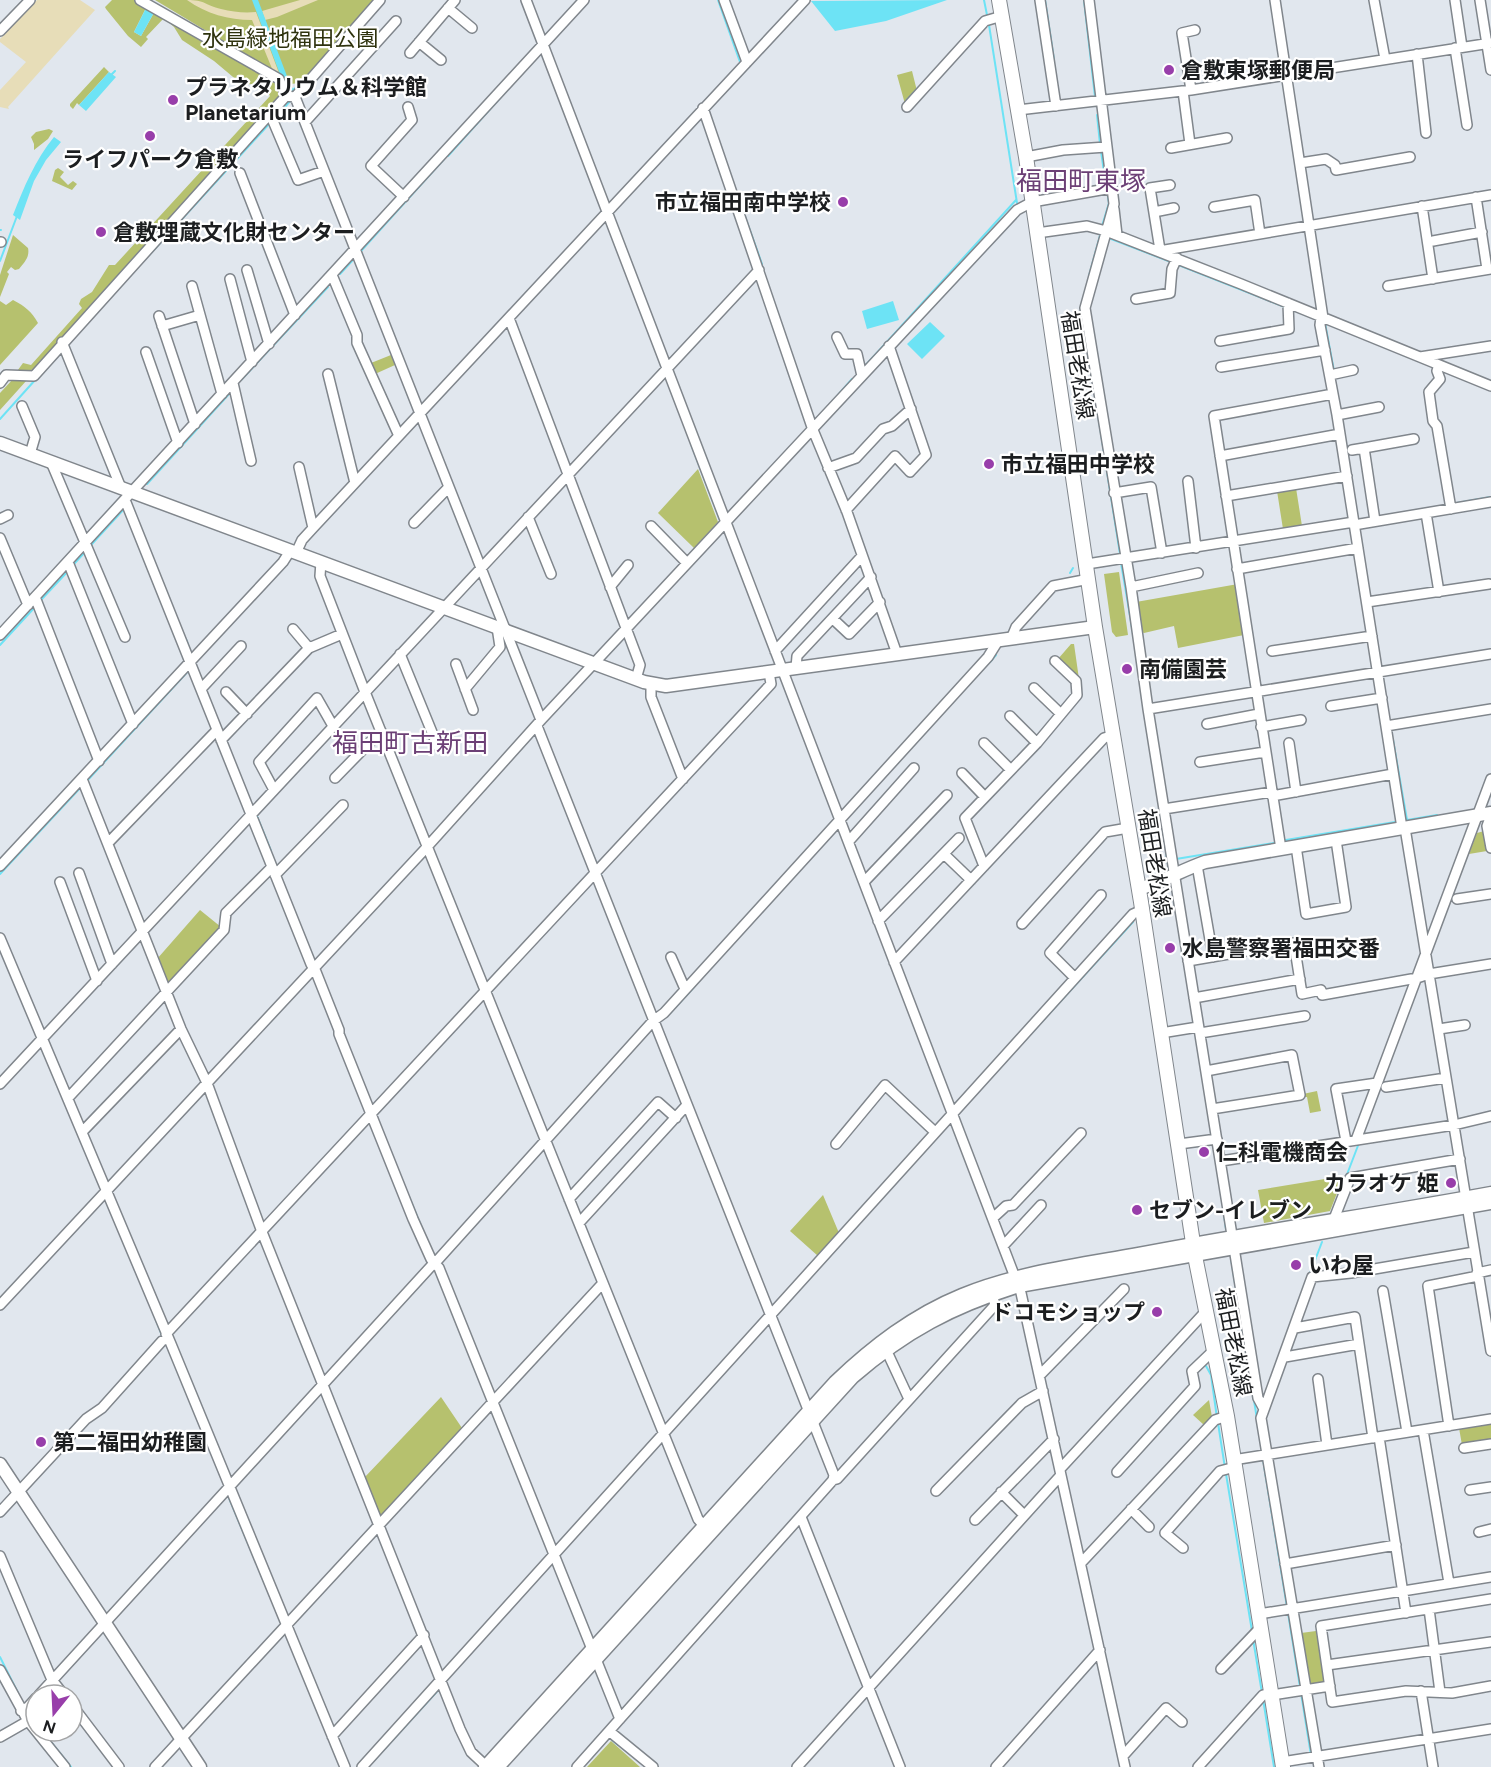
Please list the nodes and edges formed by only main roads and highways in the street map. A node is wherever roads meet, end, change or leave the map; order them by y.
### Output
1 (999, 0) edge
2 (1283, 1765) edge

1 - 2 main road, 福田老松線

